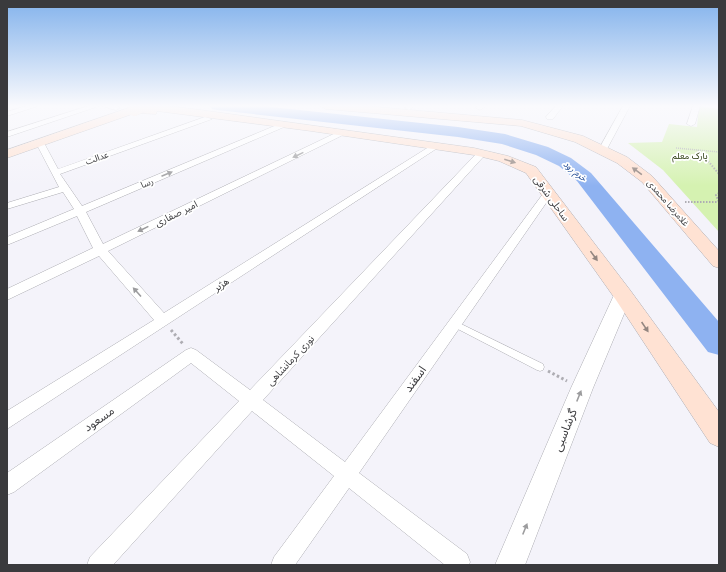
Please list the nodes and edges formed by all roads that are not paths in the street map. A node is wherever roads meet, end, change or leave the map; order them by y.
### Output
1 (69, 133) edge
2 (169, 133) edge
3 (266, 133) edge
4 (344, 133) edge
5 (349, 133) edge
6 (557, 133) edge
7 (612, 133) edge
8 (40, 143) junction
9 (436, 147) junction
10 (603, 149) junction
11 (7, 154) edge
12 (481, 154) junction
13 (55, 173) junction
14 (64, 188) junction
15 (548, 193) junction
16 (7, 206) edge
17 (80, 211) junction
18 (7, 241) edge
19 (100, 250) junction
20 (719, 262) edge
21 (7, 295) edge
22 (623, 295) junction
23 (163, 321) junction
24 (455, 324) junction
25 (540, 367) road end
26 (252, 400) junction
27 (7, 421) edge
28 (719, 434) edge
29 (346, 474) junction
30 (7, 484) edge
31 (459, 562) dead end
32 (98, 565) edge
33 (282, 565) edge
34 (510, 565) edge

1 - 8 main road
2 - 13 street, عدالت
17 -> 3 street, رسا
4 -> 19 street, امیر صفاری
5 - 9 main road, ساحلی شرقی
6 - 10 main road, غلامرضا محمدی
7 - 10 street
8 - 11 main road
8 - 13 street
9 - 12 main road, ساحلی شرقی
9 - 23 street, هژبر
20 -> 10 main road, غلامرضا محمدی
12 -> 15 main road, ساحلی شرقی
12 - 26 street, نوری کرمانشاهی
13 - 14 street
14 - 16 street
14 - 17 street
15 -> 22 main road, ساحلی شرقی
15 - 24 street, اسفند
17 - 18 street, رسا
17 - 19 street
19 - 21 street, امیر صفاری
23 -> 19 street
22 -> 28 main road, ساحلی شرقی
34 -> 22 street, گرشاسبی
23 - 27 street, هژبر
24 - 25 lane
24 - 29 street, اسفند
26 - 29 street
26 - 30 street, مسعود
26 - 32 street, نوری کرمانشاهی
29 - 31 street
29 - 33 street, اسفند

